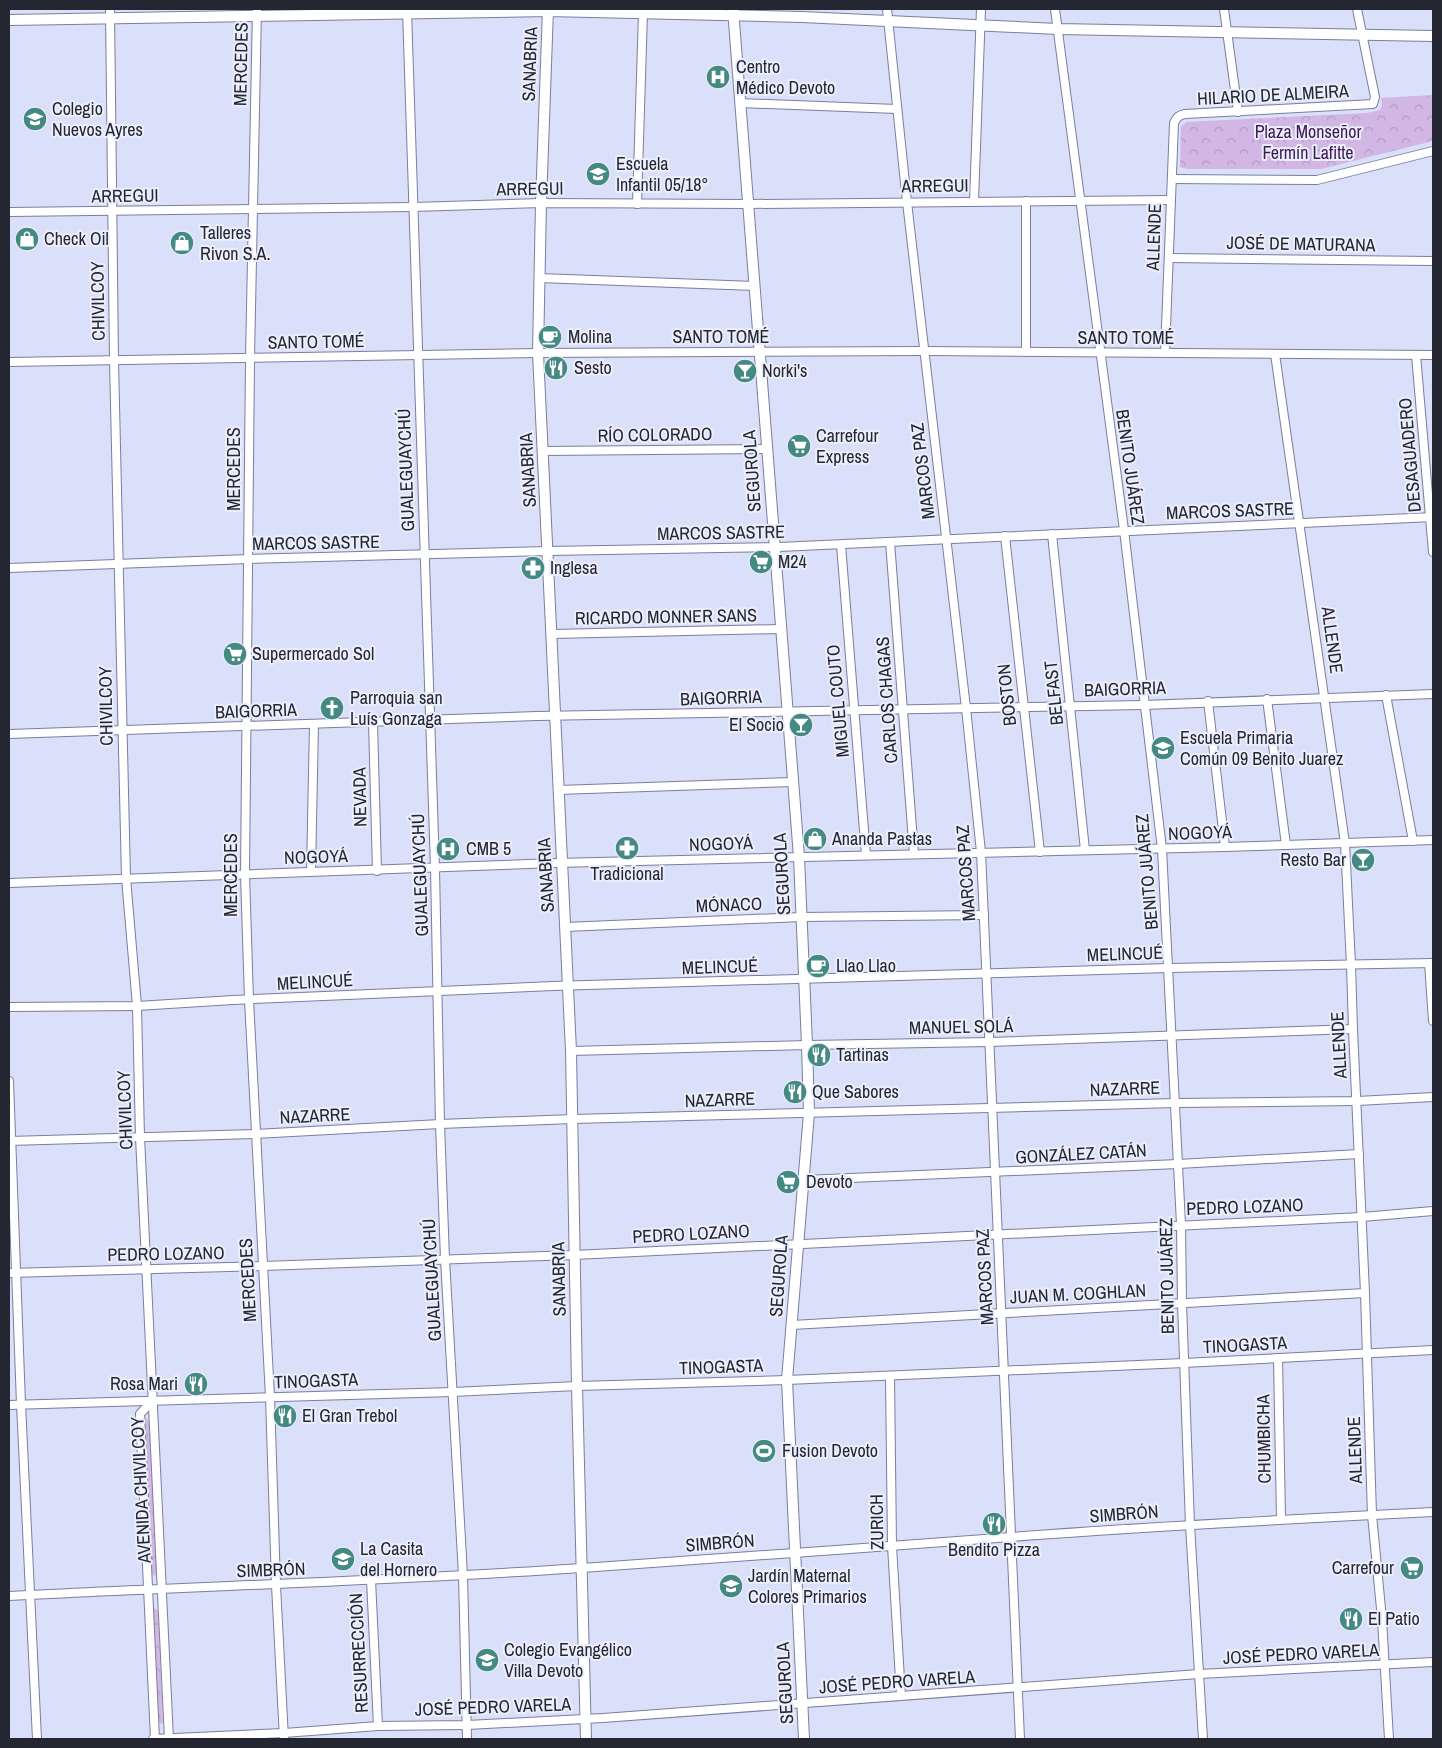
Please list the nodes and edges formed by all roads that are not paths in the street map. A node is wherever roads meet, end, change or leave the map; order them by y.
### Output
1 (887, 9) edge
2 (981, 9) edge
3 (1055, 9) edge
4 (1224, 9) edge
5 (1357, 9) edge
6 (548, 10) edge
7 (407, 11) edge
8 (257, 12) edge
9 (643, 13) junction
10 (733, 13) edge
11 (802, 13) edge
12 (110, 14) edge
13 (9, 20) edge
14 (889, 21) junction
15 (980, 26) junction
16 (1058, 29) junction
17 (1228, 32) junction
18 (1362, 35) junction
19 (1433, 36) edge
20 (740, 102) junction
21 (898, 109) junction
22 (1238, 112) junction
23 (1174, 123) joint
24 (1433, 151) edge
25 (1172, 178) junction
26 (1171, 200) junction
27 (974, 201) junction
28 (1026, 201) junction
29 (1080, 201) junction
30 (907, 202) junction
31 (540, 203) junction
32 (637, 204) junction
33 (749, 204) junction
34 (414, 207) junction
35 (253, 209) junction
36 (112, 211) junction
37 (9, 212) edge
38 (1169, 258) junction
39 (1433, 261) edge
40 (539, 278) junction
41 (755, 286) junction
42 (924, 351) junction
43 (760, 352) junction
44 (1026, 352) junction
45 (1100, 352) junction
46 (538, 353) junction
47 (1164, 353) junction
48 (1275, 354) junction
49 (418, 355) junction
50 (1416, 355) junction
51 (1433, 355) edge
52 (250, 359) junction
53 (114, 361) junction
54 (9, 362) edge
55 (767, 449) junction
56 (543, 451) junction
57 (1432, 517) edge
58 (1300, 524) junction
59 (1124, 530) junction
60 (1052, 534) junction
61 (1006, 536) junction
62 (946, 539) junction
63 (890, 542) junction
64 (841, 545) junction
65 (774, 548) junction
66 (548, 551) junction
67 (1433, 552) edge
68 (424, 555) junction
69 (249, 559) junction
70 (118, 564) junction
71 (9, 568) edge
72 (780, 629) junction
73 (552, 634) junction
74 (1433, 694) edge
75 (1386, 695) junction
76 (1325, 697) junction
77 (1267, 699) junction
78 (1208, 701) junction
79 (1144, 704) junction
80 (1070, 706) junction
81 (1024, 707) junction
82 (966, 708) junction
83 (902, 709) junction
84 (854, 710) junction
85 (786, 711) junction
86 (555, 716) junction
87 (429, 721) junction
88 (373, 722) junction
89 (314, 724) junction
90 (248, 726) junction
91 (121, 731) junction
92 (9, 734) edge
93 (792, 782) junction
94 (558, 790) junction
95 (1433, 840) edge
96 (1413, 841) junction
97 (1345, 843) junction
98 (1286, 845) junction
99 (1225, 847) junction
100 (1162, 849) junction
101 (1085, 850) junction
102 (981, 852) junction
103 (1040, 852) junction
104 (914, 854) junction
105 (866, 855) junction
106 (799, 857) junction
107 (561, 863) junction
108 (435, 868) junction
109 (377, 871) junction
110 (311, 872) junction
111 (245, 874) junction
112 (126, 878) junction
113 (9, 883) edge
114 (984, 915) junction
115 (801, 917) junction
116 (566, 927) junction
117 (1431, 963) edge
118 (1352, 965) junction
119 (1169, 968) junction
120 (987, 974) junction
121 (804, 980) junction
122 (568, 986) junction
123 (438, 991) junction
124 (249, 1000) junction
125 (137, 1006) junction
126 (9, 1007) edge
127 (1433, 1021) edge
128 (1353, 1029) junction
129 (1172, 1036) junction
130 (990, 1042) junction
131 (807, 1045) junction
132 (571, 1052) junction
133 (9, 1081) edge
134 (1433, 1097) edge
135 (1357, 1101) junction
136 (1176, 1103) junction
137 (993, 1108) junction
138 (808, 1113) junction
139 (573, 1119) junction
140 (440, 1124) junction
141 (255, 1134) junction
142 (140, 1137) junction
143 (10, 1141) edge
144 (1359, 1154) junction
145 (1178, 1164) junction
146 (995, 1172) junction
147 (804, 1180) junction
148 (1433, 1211) edge
149 (1362, 1217) junction
150 (1182, 1224) junction
151 (998, 1234) junction
152 (798, 1244) junction
153 (574, 1255) junction
154 (445, 1259) junction
155 (263, 1266) junction
156 (147, 1269) junction
157 (12, 1272) edge
158 (1365, 1294) junction
159 (1182, 1303) junction
160 (1001, 1313) junction
161 (792, 1325) junction
162 (1433, 1350) edge
163 (1366, 1352) junction
164 (1278, 1358) junction
165 (1184, 1363) junction
166 (1004, 1370) junction
167 (890, 1376) junction
168 (787, 1380) junction
169 (577, 1386) junction
170 (453, 1392) junction
171 (270, 1398) junction
172 (152, 1401) junction
173 (21, 1404) junction
174 (9, 1405) edge
175 (1433, 1512) edge
176 (1372, 1515) junction
177 (1281, 1519) junction
178 (1190, 1525) junction
179 (1010, 1537) junction
180 (892, 1546) junction
181 (795, 1553) junction
182 (581, 1568) junction
183 (463, 1575) junction
184 (371, 1580) junction
185 (276, 1585) junction
186 (149, 1589) junction
187 (162, 1589) junction
188 (30, 1595) junction
189 (9, 1596) edge
190 (1433, 1662) edge
191 (1385, 1666) junction
192 (1199, 1674) junction
193 (1019, 1688) junction
194 (901, 1696) junction
195 (803, 1704) junction
196 (585, 1719) junction
197 (467, 1725) junction
198 (378, 1726) junction
199 (284, 1736) edge
200 (37, 1739) edge
201 (155, 1739) edge
202 (169, 1739) edge
203 (467, 1739) edge
204 (586, 1739) edge
205 (804, 1739) edge
206 (1020, 1739) edge
207 (1203, 1739) edge
208 (1389, 1739) edge

1 - 14 street, MARCOS PAZ
2 - 15 street
3 - 16 street, BENITO JUÁREZ
4 - 17 street
5 - 18 street
6 - 7 street
6 - 9 street
6 - 31 street, SANABRIA
7 - 8 street
7 - 34 street, GUALEGUAYCHÚ
8 - 12 street
8 - 35 street, MERCEDES
9 - 10 street
9 - 32 street
10 - 11 street
10 - 20 street, SEGUROLA
11 - 14 street
12 - 13 street
12 - 36 street, CHIVILCOY
14 - 15 street
14 - 21 street, MARCOS PAZ
15 - 16 street
15 - 27 street
16 - 17 street
16 - 29 street, BENITO JUÁREZ
17 - 18 street
17 - 22 street
18 - 19 street
18 - 22 street, HILARIO DE ALMEIRA
20 - 21 street
20 - 33 street, SEGUROLA
21 - 30 street, MARCOS PAZ
22 - 23 street, HILARIO DE ALMEIRA
23 - 25 street, ALLENDE
24 - 25 street
25 - 26 street, ALLENDE
26 - 29 street, ARREGUI
26 - 38 street, ALLENDE
27 - 28 street, ARREGUI
27 - 30 street, ARREGUI
28 - 29 street, ARREGUI
28 - 44 street
29 - 45 street, BENITO JUÁREZ
30 - 33 street, ARREGUI
30 - 42 street, MARCOS PAZ
31 - 32 street, ARREGUI
31 - 34 street, ARREGUI
31 - 40 street, SANABRIA
32 - 33 street, ARREGUI
33 - 41 street, SEGUROLA
34 - 35 street, ARREGUI
34 - 49 street, GUALEGUAYCHÚ
35 - 36 street, ARREGUI
35 - 52 street, MERCEDES
36 - 37 street, ARREGUI
36 - 53 street, CHIVILCOY
38 - 39 street, JOSÉ DE MATURANA
38 - 47 street, ALLENDE
40 - 41 street
40 - 46 street, SANABRIA
41 - 43 street, SEGUROLA
42 - 43 street, SANTO TOMÉ
42 - 44 street, SANTO TOMÉ
42 - 62 street, MARCOS PAZ
43 - 46 street, SANTO TOMÉ
43 - 55 street, SEGUROLA
44 - 45 street, SANTO TOMÉ
45 - 47 street, SANTO TOMÉ
45 - 59 street, BENITO JUÁREZ
46 - 49 street, SANTO TOMÉ
46 - 56 street, SANABRIA
47 - 48 street, SANTO TOMÉ
48 - 50 street, SANTO TOMÉ
48 - 58 street, ALLENDE
49 - 52 street, SANTO TOMÉ
49 - 68 street, GUALEGUAYCHÚ
50 - 51 street, SANTO TOMÉ
50 - 57 street, DESAGUADERO
52 - 53 street, SANTO TOMÉ
52 - 69 street, MERCEDES
53 - 54 street, SANTO TOMÉ
53 - 70 street, CHIVILCOY
55 - 56 street, RÍO COLORADO
55 - 65 street, SEGUROLA
56 - 66 street, SANABRIA
57 - 58 street, MARCOS SASTRE
57 - 67 street, DESAGUADERO
58 - 59 street, MARCOS SASTRE
58 - 76 street, ALLENDE
59 - 60 street, MARCOS SASTRE
59 - 79 street, BENITO JUÁREZ
60 - 61 street, MARCOS SASTRE
60 - 80 street, BELFAST
61 - 62 street, MARCOS SASTRE
61 - 81 street, BOSTON
62 - 63 street, MARCOS SASTRE
62 - 82 street, MARCOS PAZ
63 - 64 street, MARCOS SASTRE
63 - 83 street, CARLOS CHAGAS
64 - 65 street, MARCOS SASTRE
64 - 84 street, MIGUEL COUTO
65 - 66 street, MARCOS SASTRE
65 - 72 street, SEGUROLA
66 - 68 street, MARCOS SASTRE
66 - 73 street, SANABRIA
68 - 69 street, MARCOS SASTRE
68 - 87 street, GUALEGUAYCHÚ
69 - 70 street, MARCOS SASTRE
69 - 90 street, MERCEDES
70 - 71 street, MARCOS SASTRE
70 - 91 street, CHIVILCOY
72 - 73 street, RICARDO MONNER SANS
72 - 85 street, SEGUROLA
73 - 86 street, SANABRIA
74 - 75 street, BAIGORRIA
75 - 76 street, BAIGORRIA
75 - 96 street
76 - 77 street, BAIGORRIA
76 - 97 street, ALLENDE
77 - 78 street, BAIGORRIA
77 - 98 street
78 - 79 street, BAIGORRIA
78 - 99 street
79 - 80 street, BAIGORRIA
79 - 100 street, BENITO JUÁREZ
80 - 81 street, BAIGORRIA
80 - 101 street, BELFAST
81 - 82 street, BAIGORRIA
81 - 103 street, BOSTON
82 - 83 street, BAIGORRIA
82 - 102 street, MARCOS PAZ
83 - 84 street, BAIGORRIA
83 - 104 street, CARLOS CHAGAS
84 - 85 street, BAIGORRIA
84 - 105 street, MIGUEL COUTO
85 - 86 street, BAIGORRIA
85 - 93 street, SEGUROLA
86 - 87 street, BAIGORRIA
86 - 94 street, SANABRIA
87 - 88 street, BAIGORRIA
87 - 108 street, GUALEGUAYCHÚ
88 - 89 street, BAIGORRIA
88 - 109 street, NEVADA
89 - 90 street, BAIGORRIA
89 - 110 street
90 - 91 street, BAIGORRIA
90 - 111 street, MERCEDES
91 - 92 street, BAIGORRIA
91 - 112 street, CHIVILCOY
93 - 94 street
93 - 106 street, SEGUROLA
94 - 107 street, SANABRIA
95 - 96 street, NOGOYÁ
96 - 97 street, NOGOYÁ
97 - 98 street, NOGOYÁ
97 - 118 street, ALLENDE
98 - 99 street, NOGOYÁ
99 - 100 street, NOGOYÁ
100 - 101 street, NOGOYÁ
100 - 119 street, BENITO JUÁREZ
101 - 103 street, NOGOYÁ
102 - 103 street, NOGOYÁ
102 - 104 street, NOGOYÁ
102 - 114 street, MARCOS PAZ
104 - 105 street, NOGOYÁ
105 - 106 street, NOGOYÁ
106 - 107 street, NOGOYÁ
106 - 115 street, SEGUROLA
107 - 108 street, NOGOYÁ
107 - 116 street, SANABRIA
108 - 109 street, NOGOYÁ
108 - 123 street, GUALEGUAYCHÚ
109 - 110 street, NOGOYÁ
110 - 111 street, NOGOYÁ
111 - 112 street, NOGOYÁ
111 - 124 street, MERCEDES
112 - 113 street, NOGOYÁ
112 - 125 street, CHIVILCOY
114 - 115 street, MÓNACO
114 - 120 street, MARCOS PAZ
115 - 116 street, MÓNACO
115 - 121 street, SEGUROLA
116 - 122 street, SANABRIA
117 - 118 street, MELINCUÉ
117 - 127 street
118 - 119 street, MELINCUÉ
118 - 128 street, ALLENDE
119 - 120 street, MELINCUÉ
119 - 129 street, BENITO JUÁREZ
120 - 121 street, MELINCUÉ
120 - 130 street, MARCOS PAZ
121 - 122 street, MELINCUÉ
121 - 131 street, SEGUROLA
122 - 123 street, MELINCUÉ
122 - 132 street, SANABRIA
123 - 124 street, MELINCUÉ
123 - 140 street, GUALEGUAYCHÚ
124 - 125 street, MELINCUÉ
124 - 141 street, MERCEDES
125 - 126 street, MELINCUÉ
125 - 142 street, CHIVILCOY
128 - 129 street, MANUEL SOLÁ
128 - 135 street, ALLENDE
129 - 130 street, MANUEL SOLÁ
129 - 136 street, BENITO JUÁREZ
130 - 131 street, MANUEL SOLÁ
130 - 137 street, MARCOS PAZ
131 - 132 street, MANUEL SOLÁ
131 - 138 street, SEGUROLA
132 - 139 street, SANABRIA
133 - 143 street
134 - 135 street, NAZARRE
135 - 136 street, NAZARRE
135 - 144 street, ALLENDE
136 - 137 street, NAZARRE
136 - 145 street, BENITO JUÁREZ
137 - 138 street, NAZARRE
137 - 146 street, MARCOS PAZ
138 - 139 street, NAZARRE
138 - 147 street, SEGUROLA
139 - 140 street, NAZARRE
139 - 153 street, SANABRIA
140 - 141 street, NAZARRE
140 - 154 street, GUALEGUAYCHÚ
141 - 142 street, NAZARRE
141 - 155 street, MERCEDES
142 - 143 street, NAZARRE
142 - 156 street, CHIVILCOY
143 - 157 street
144 - 145 street, GONZÁLEZ CATÁN
144 - 149 street, ALLENDE
145 - 146 street, GONZÁLEZ CATÁN
145 - 150 street, BENITO JUÁREZ
146 - 147 street, GONZÁLEZ CATÁN
146 - 151 street, MARCOS PAZ
147 - 152 street, SEGUROLA
148 - 149 street, PEDRO LOZANO
149 - 150 street, PEDRO LOZANO
149 - 158 street, ALLENDE
150 - 151 street, PEDRO LOZANO
150 - 159 street, BENITO JUÁREZ
151 - 152 street, PEDRO LOZANO
151 - 160 street, MARCOS PAZ
152 - 153 street, PEDRO LOZANO
152 - 161 street, SEGUROLA
153 - 154 street, PEDRO LOZANO
153 - 169 street, SANABRIA
154 - 155 street, PEDRO LOZANO
154 - 170 street, GUALEGUAYCHÚ
155 - 156 street, PEDRO LOZANO
155 - 171 street, MERCEDES
156 - 157 street, PEDRO LOZANO
156 - 172 street, CHIVILCOY
157 - 173 street
158 - 159 street, JUAN M. COGHLAN
158 - 163 street, ALLENDE
159 - 160 street, JUAN M. COGHLAN
159 - 165 street, BENITO JUÁREZ
160 - 161 street, JUAN M. COGHLAN
160 - 166 street, MARCOS PAZ
161 - 168 street, SEGUROLA
162 - 163 street, TINOGASTA
163 - 164 street, TINOGASTA
163 - 176 street, ALLENDE
164 - 165 street, TINOGASTA
164 - 177 street, CHUMBICHA
165 - 166 street, TINOGASTA
165 - 178 street, BENITO JUÁREZ
166 - 167 street, TINOGASTA
166 - 179 street, MARCOS PAZ
167 - 168 street, TINOGASTA
167 - 180 street, ZURICH
168 - 169 street, TINOGASTA
168 - 181 street, SEGUROLA
169 - 170 street, TINOGASTA
169 - 182 street, SANABRIA
170 - 171 street, TINOGASTA
170 - 183 street, GUALEGUAYCHÚ
171 - 172 street, TINOGASTA
171 - 185 street, MERCEDES
172 - 173 street, TINOGASTA
172 - 186 street, AVENIDA CHIVILCOY
172 - 187 street, AVENIDA CHIVILCOY
173 - 174 street, TINOGASTA
173 - 188 street
175 - 176 street, SIMBRÓN
176 - 177 street, SIMBRÓN
176 - 191 street, ALLENDE
177 - 178 street, SIMBRÓN
178 - 179 street, SIMBRÓN
178 - 192 street, BENITO JUÁREZ
179 - 180 street, SIMBRÓN
179 - 193 street, MARCOS PAZ
180 - 181 street, SIMBRÓN
180 - 194 street, ZURICH
181 - 182 street, SIMBRÓN
181 - 195 street, SEGUROLA
182 - 183 street, SIMBRÓN
182 - 196 street, SANABRIA
183 - 184 street, SIMBRÓN
183 - 197 street, GUALEGUAYCHÚ
184 - 185 street, SIMBRÓN
184 - 198 street, RESURRECCIÓN
185 - 187 street, SIMBRÓN
185 - 199 street, MERCEDES
186 - 187 street, SIMBRÓN
186 - 188 street, SIMBRÓN
186 - 201 street, AVENIDA CHIVILCOY
187 - 202 street, AVENIDA CHIVILCOY
188 - 189 street, SIMBRÓN
188 - 200 street
190 - 191 street, JOSÉ PEDRO VARELA
191 - 192 street, JOSÉ PEDRO VARELA
191 - 208 street, ALLENDE
192 - 193 street, JOSÉ PEDRO VARELA
192 - 207 street, BENITO JUÁREZ
193 - 194 street, JOSÉ PEDRO VARELA
193 - 206 street, MARCOS PAZ
194 - 195 street, JOSÉ PEDRO VARELA
195 - 196 street, JOSÉ PEDRO VARELA
195 - 205 street, SEGUROLA
196 - 197 street, JOSÉ PEDRO VARELA
196 - 204 street, SANABRIA
197 - 198 street, JOSÉ PEDRO VARELA
197 - 203 street, GUALEGUAYCHÚ
198 - 199 street, JOSÉ PEDRO VARELA
199 - 202 street, JOSÉ PEDRO VARELA
201 - 202 street, JOSÉ PEDRO VARELA

